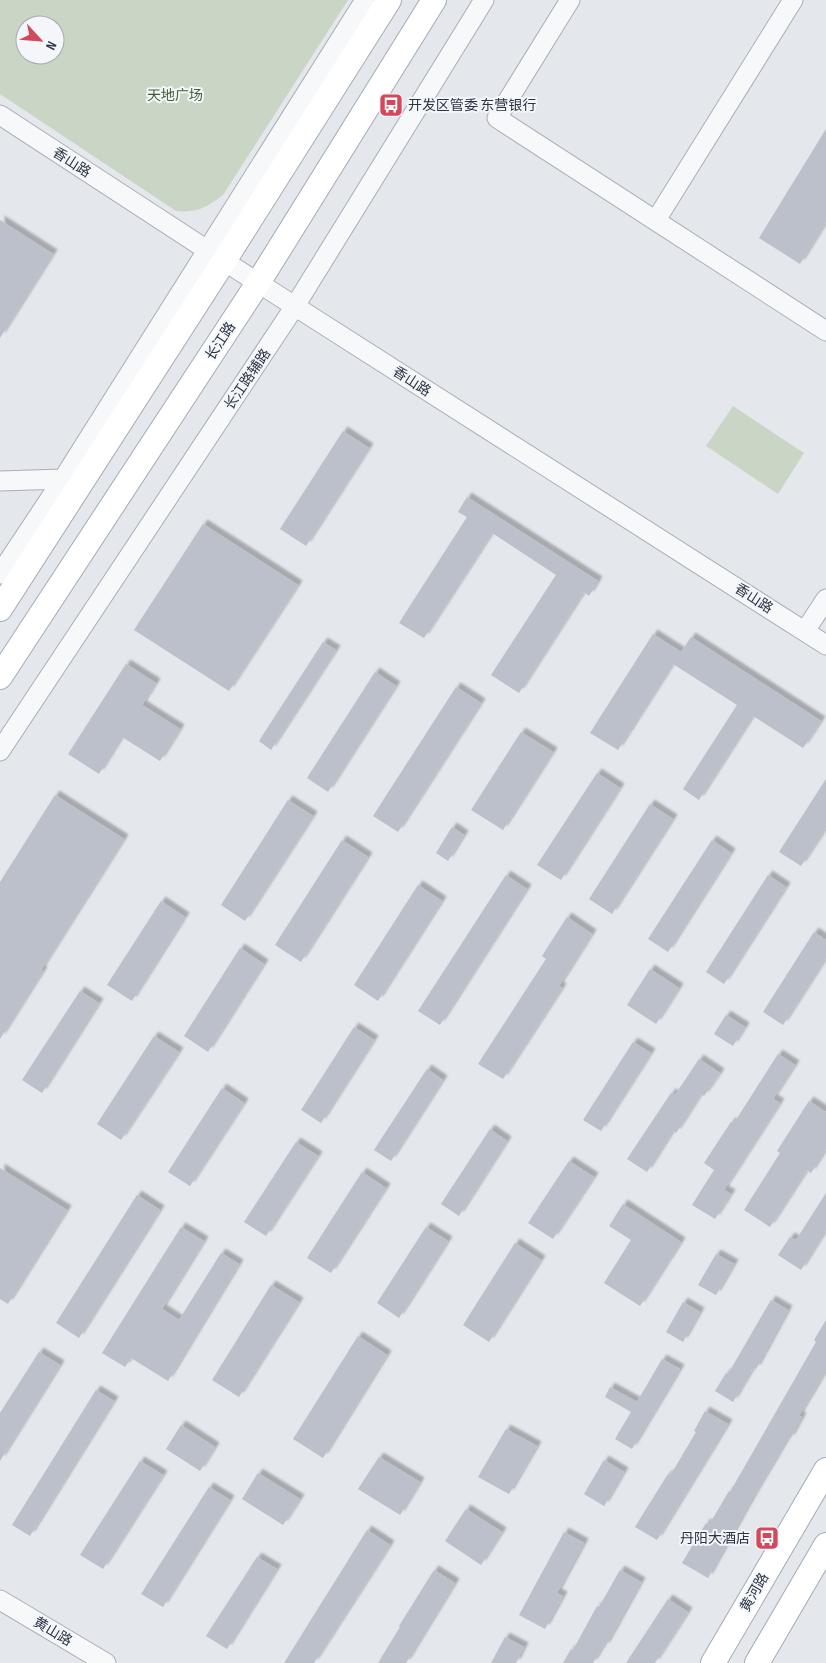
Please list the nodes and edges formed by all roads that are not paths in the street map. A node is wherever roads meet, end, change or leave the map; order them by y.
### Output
1 (365, 0) edge
2 (389, 0) edge
3 (434, 0) edge
4 (484, 0) edge
5 (570, 0) edge
6 (793, 0) edge
7 (0, 115) edge
8 (656, 220) junction
9 (216, 256) junction
10 (258, 283) junction
11 (295, 306) junction
12 (826, 331) edge
13 (62, 479) junction
14 (0, 481) edge
15 (0, 574) edge
16 (826, 599) edge
17 (0, 609) edge
18 (805, 631) junction
19 (826, 645) edge
20 (0, 677) edge
21 (0, 751) edge
22 (826, 1470) edge
23 (826, 1545) edge
24 (0, 1600) edge
25 (106, 1663) edge
26 (713, 1663) edge
27 (758, 1663) edge

1 - 9 street
2 - 9 main road
3 - 10 main road, 长江路
4 - 11 street, 长江路辅路
5 - 8 street
6 - 8 street
7 - 9 street, 香山路
8 - 12 street
9 - 10 street, 香山路
9 - 13 street
9 - 17 main road
10 - 11 street, 香山路
10 - 20 main road, 长江路
11 - 18 street, 香山路
11 - 21 street, 长江路辅路
13 - 14 street
13 - 15 street
16 - 18 street
18 - 19 street, 香山路
22 - 26 main road, 黄河路
23 - 27 main road
24 - 25 street, 黄山路

